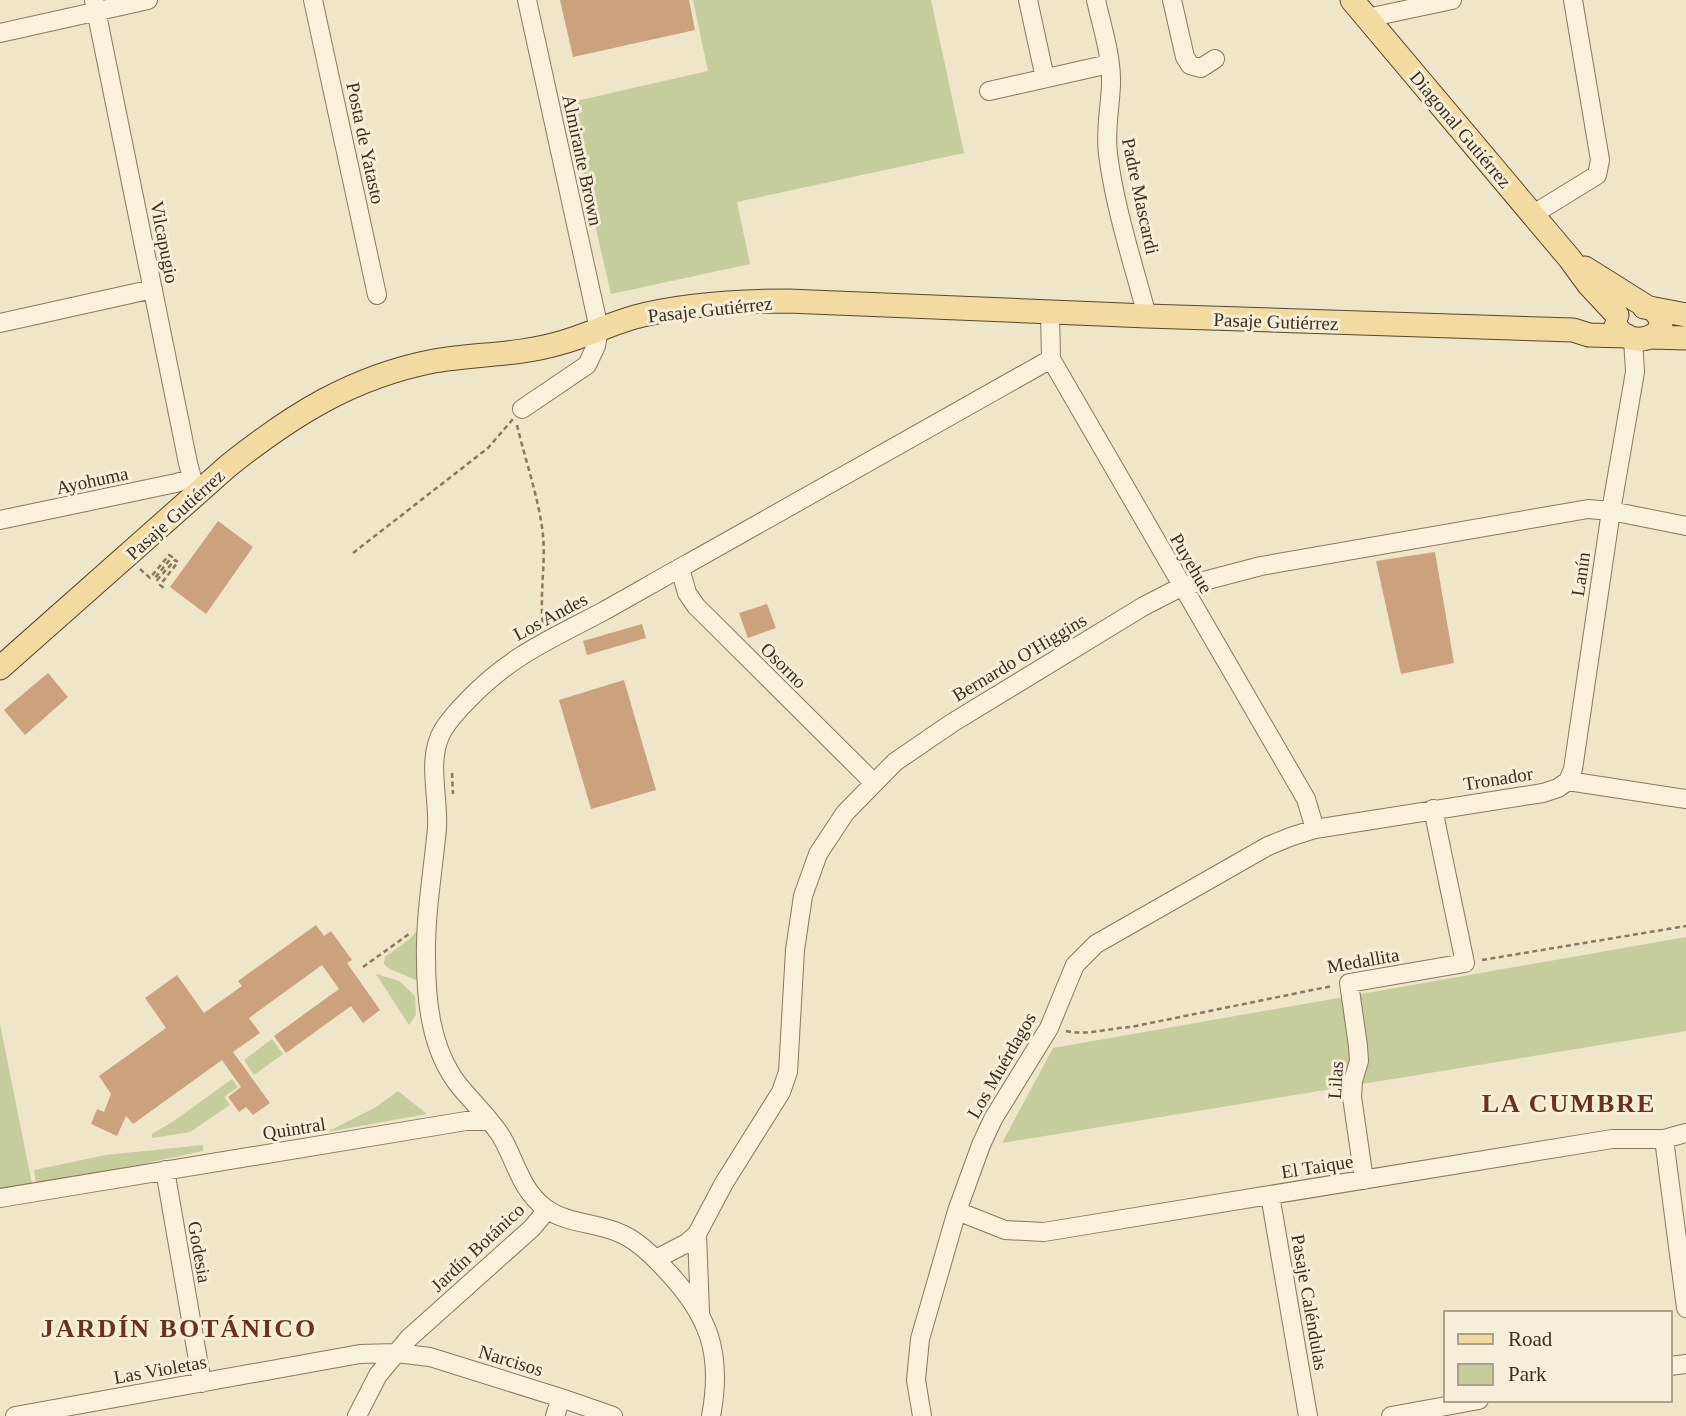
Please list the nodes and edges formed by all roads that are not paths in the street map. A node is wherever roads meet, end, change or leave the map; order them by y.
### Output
1 (148, 0) edge
2 (313, 0) edge
3 (527, 0) edge
4 (1028, 0) edge
5 (1096, 0) edge
6 (1172, 0) edge
7 (1352, 0) edge
8 (1452, 0) edge
9 (1573, 0) edge
10 (95, 6) edge
11 (1367, 18) junction
12 (0, 33) edge
13 (1215, 60) dead end
14 (1109, 64) junction
15 (1045, 78) junction
16 (989, 91) dead end
17 (1532, 215) junction
18 (1570, 259) junction
19 (153, 289) junction
20 (377, 295) dead end
21 (1649, 307) junction
22 (1050, 313) junction
23 (1686, 315) edge
24 (1147, 317) junction
25 (0, 323) edge
26 (598, 329) junction
27 (1631, 330) junction
28 (1686, 338) edge
29 (1051, 359) junction
30 (522, 409) road end
31 (197, 484) junction
32 (1611, 510) junction
33 (0, 520) edge
34 (1686, 526) edge
35 (680, 568) junction
36 (1181, 587) junction
37 (0, 668) edge
38 (1568, 781) junction
39 (873, 782) junction
40 (1686, 799) edge
41 (1433, 809) junction
42 (1315, 830) junction
43 (1349, 983) joint
44 (488, 1121) junction
45 (1686, 1133) edge
46 (1664, 1139) junction
47 (165, 1170) junction
48 (1364, 1180) junction
49 (1270, 1195) junction
50 (0, 1198) edge
51 (547, 1210) junction
52 (957, 1211) junction
53 (697, 1234) junction
54 (656, 1259) junction
55 (1686, 1308) edge
56 (700, 1312) junction
57 (396, 1353) junction
58 (202, 1383) junction
59 (561, 1398) junction
60 (1468, 1402) edge
61 (15, 1416) edge
62 (357, 1416) edge
63 (555, 1416) edge
64 (613, 1416) edge
65 (711, 1416) edge
66 (922, 1416) edge
67 (1308, 1416) edge
68 (1391, 1416) edge

1 - 10 street
2 - 20 street, Posta de Yatasto
3 - 26 street, Almirante Brown
4 - 15 street
5 - 14 street, Padre Mascardi
6 - 13 street
7 - 11 main road, Diagonal Gutiérrez
8 - 11 street
9 - 17 street
10 - 12 street
10 - 19 street, Vilcapugio
11 - 17 main road, Diagonal Gutiérrez
14 - 15 street
14 - 24 street, Padre Mascardi
15 - 16 street
17 - 18 main road, Diagonal Gutiérrez
18 - 21 main road, Diagonal Gutiérrez
18 - 27 main road, Diagonal Gutiérrez
19 - 25 street
19 - 31 street, Vilcapugio
21 - 23 main road
21 - 27 main road
21 - 27 main road
22 - 24 main road, Pasaje Gutiérrez
22 - 26 main road, Pasaje Gutiérrez
22 - 29 street, Puyehue
24 - 27 main road, Pasaje Gutiérrez
26 - 30 street
26 - 31 main road, Pasaje Gutiérrez
27 - 28 main road, Pasaje Gutiérrez
27 - 32 street, Lanín
29 - 35 street, Los Andes
29 - 36 street, Puyehue
31 - 33 street, Ayohuma
31 - 37 main road, Pasaje Gutiérrez
32 - 34 street, Bernardo O'Higgins
32 - 36 street, Bernardo O'Higgins
32 - 38 street, Lanín
35 - 39 street, Osorno
35 - 44 street, Los Andes
36 - 39 street, Bernardo O'Higgins
36 - 42 street, Puyehue
38 - 40 street
38 - 41 street, Tronador
39 - 53 street, Bernardo O'Higgins
41 - 42 street, Tronador
41 - 43 street, Medallita
42 - 52 street, Los Muérdagos
43 - 48 street, Lilas
44 - 47 street, Quintral
44 - 51 street
45 - 46 street, El Taique
46 - 48 street, El Taique
46 - 55 street
47 - 50 street, Quintral
47 - 58 street, Godesia
48 - 49 street, El Taique
49 - 52 street, El Taique
49 - 67 street, Pasaje Caléndulas
51 - 54 street, Jardín Botánico
51 - 57 street, Jardín Botánico
52 - 66 street, Los Muérdagos
53 - 54 street, Bernardo O'Higgins
53 - 56 street
54 - 56 street, Jardín Botánico
56 - 65 street, Jardín Botánico
57 - 58 street, Las Violetas
57 - 59 street, Narcisos
57 - 62 street, Jardín Botánico
58 - 61 street, Las Violetas
59 - 63 street
59 - 64 street, Narcisos
60 - 68 street

